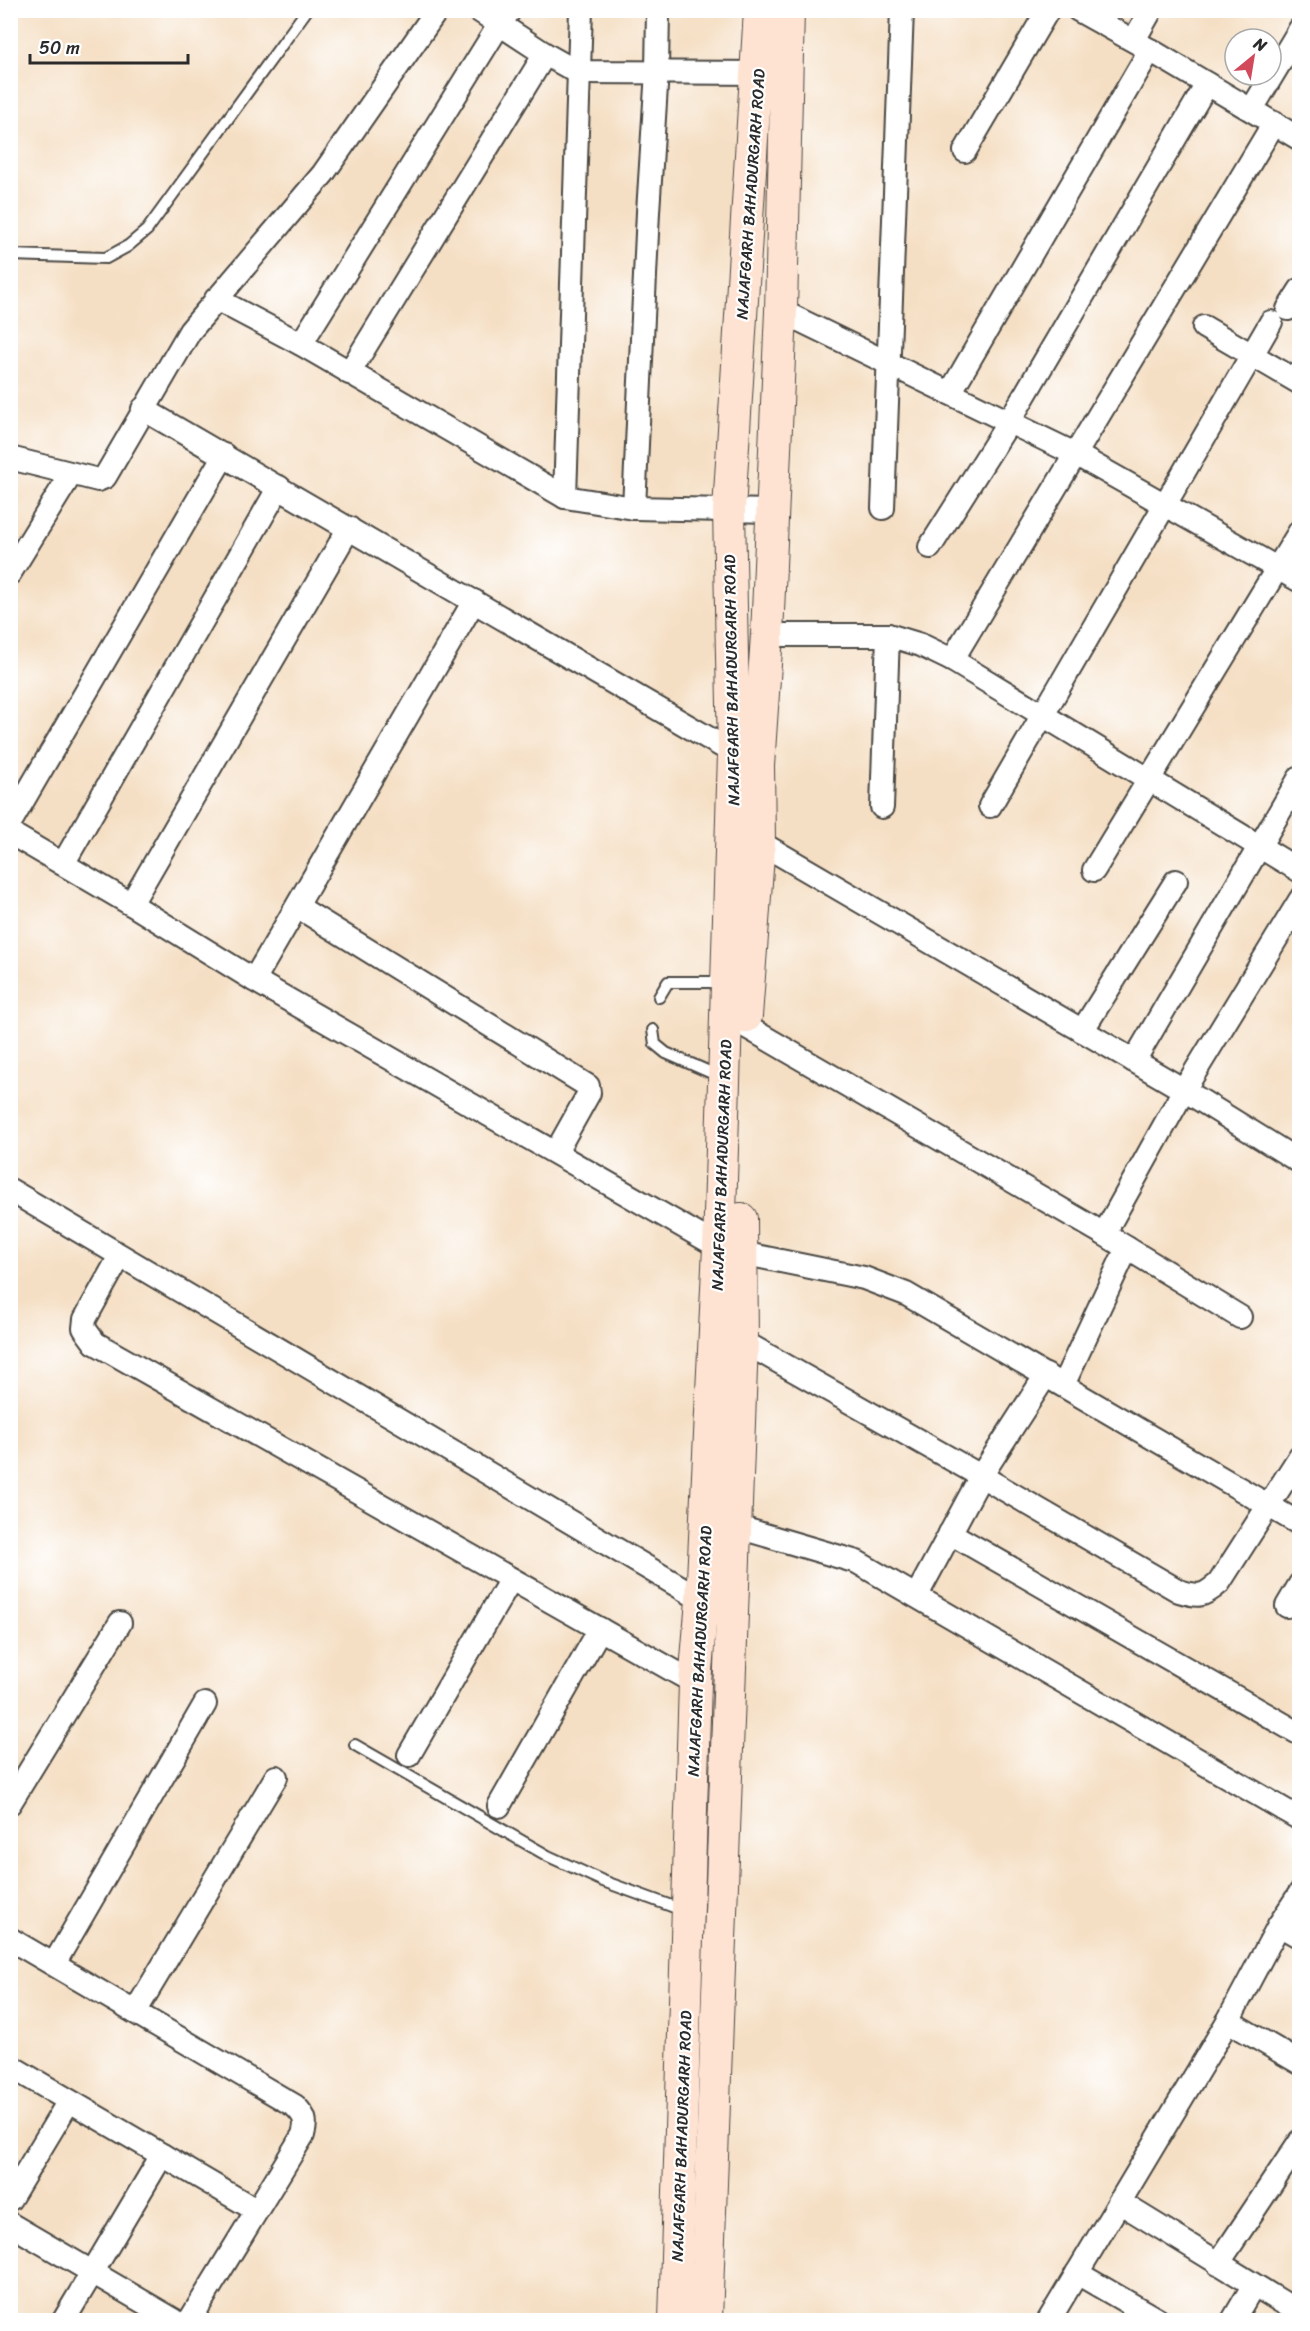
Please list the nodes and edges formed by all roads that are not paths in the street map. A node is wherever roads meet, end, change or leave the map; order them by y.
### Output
1 (307, 10) edge
2 (437, 10) edge
3 (478, 10) edge
4 (581, 10) edge
5 (658, 10) edge
6 (760, 10) edge
7 (788, 10) edge
8 (902, 10) edge
9 (1048, 10) edge
10 (1078, 10) edge
11 (1151, 10) edge
12 (505, 18) edge
13 (1299, 29) edge
14 (1142, 45) junction
15 (545, 54) junction
16 (657, 71) junction
17 (577, 72) junction
18 (772, 73) junction
19 (1207, 84) junction
20 (1252, 110) junction
21 (1274, 123) junction
22 (1299, 139) edge
23 (965, 151) dead end
24 (10, 255) edge
25 (1299, 290) edge
26 (216, 299) junction
27 (781, 311) junction
28 (1204, 327) dead end
29 (301, 344) junction
30 (1252, 355) junction
31 (887, 363) junction
32 (350, 373) junction
33 (1299, 383) edge
34 (950, 393) junction
35 (143, 409) junction
36 (1009, 422) junction
37 (1075, 454) junction
38 (224, 455) junction
39 (10, 458) edge
40 (71, 474) junction
41 (279, 487) junction
42 (565, 497) junction
43 (1165, 505) junction
44 (634, 508) junction
45 (883, 508) dead end
46 (729, 510) junction
47 (772, 511) junction
48 (348, 528) junction
49 (1299, 531) edge
50 (930, 547) dead end
51 (1277, 568) junction
52 (10, 573) edge
53 (1299, 581) edge
54 (474, 602) junction
55 (767, 635) junction
56 (888, 635) junction
57 (952, 660) junction
58 (1043, 715) junction
59 (734, 753) junction
60 (1299, 777) edge
61 (1149, 779) junction
62 (990, 806) dead end
63 (882, 807) dead end
64 (10, 823) edge
65 (10, 833) edge
66 (759, 842) junction
67 (1258, 846) junction
68 (63, 864) junction
69 (1094, 870) dead end
70 (1299, 871) edge
71 (1176, 881) dead end
72 (1299, 900) edge
73 (131, 904) junction
74 (298, 908) junction
75 (254, 980) junction
76 (727, 982) junction
77 (659, 997) dead end
78 (745, 1026) junction
79 (653, 1030) dead end
80 (1082, 1031) junction
81 (1134, 1061) junction
82 (724, 1078) junction
83 (1184, 1090) junction
84 (556, 1152) junction
85 (1299, 1162) edge
86 (10, 1190) edge
87 (1104, 1234) junction
88 (1127, 1248) junction
89 (730, 1250) junction
90 (120, 1256) junction
91 (1240, 1317) dead end
92 (742, 1341) junction
93 (1054, 1380) junction
94 (1299, 1456) edge
95 (981, 1476) junction
96 (1269, 1506) junction
97 (1299, 1524) edge
98 (734, 1526) junction
99 (950, 1533) junction
100 (511, 1579) junction
101 (1299, 1584) edge
102 (917, 1595) junction
103 (702, 1600) junction
104 (1287, 1605) dead end
105 (120, 1623) dead end
106 (600, 1629) junction
107 (695, 1683) junction
108 (206, 1704) dead end
109 (1299, 1734) edge
110 (355, 1745) dead end
111 (409, 1755) dead end
112 (276, 1777) dead end
113 (10, 1803) edge
114 (499, 1806) dead end
115 (691, 1818) junction
116 (1299, 1819) edge
117 (723, 1823) junction
118 (1299, 1893) edge
119 (688, 1912) junction
120 (1279, 1925) junction
121 (1299, 1937) edge
122 (10, 1939) edge
123 (54, 1964) junction
124 (135, 2012) junction
125 (1228, 2021) junction
126 (1299, 2063) edge
127 (10, 2066) edge
128 (69, 2101) junction
129 (1299, 2141) edge
130 (162, 2155) junction
131 (10, 2199) edge
132 (1119, 2202) junction
133 (256, 2210) junction
134 (10, 2224) edge
135 (1218, 2264) junction
136 (92, 2272) junction
137 (1077, 2273) junction
138 (1253, 2286) junction
139 (1299, 2311) edge
140 (64, 2320) edge
141 (174, 2320) edge
142 (190, 2320) edge
143 (675, 2320) edge
144 (706, 2320) edge
145 (1049, 2320) edge
146 (1158, 2320) edge
147 (1233, 2320) edge

1 - 24 lane
2 - 26 street
3 - 12 street
4 - 17 street
5 - 16 street
6 - 18 main road, NAJAFGARH BAHADURGARH ROAD
7 - 18 main road, NAJAFGARH BAHADURGARH ROAD
8 - 31 street
9 - 23 street
10 - 14 street
11 - 14 street
12 - 15 street
12 - 29 street
13 - 20 street
14 - 19 street
14 - 34 street
15 - 17 street
15 - 32 street
16 - 17 street
16 - 18 street
16 - 44 street
17 - 42 street
18 - 27 main road, NAJAFGARH BAHADURGARH ROAD
18 - 46 main road, NAJAFGARH BAHADURGARH ROAD
19 - 20 street
19 - 36 street
20 - 21 street
21 - 22 street
21 - 37 street
25 - 30 street
26 - 29 street
26 - 35 street
27 - 31 street
27 - 47 main road, NAJAFGARH BAHADURGARH ROAD
28 - 30 street
29 - 32 street
30 - 33 street
30 - 43 street
31 - 34 street
31 - 45 street
32 - 42 street
34 - 36 street
35 - 38 street
35 - 40 street
36 - 37 street
36 - 50 street
37 - 43 street
37 - 57 street
38 - 41 street
38 - 64 street
39 - 40 street
40 - 52 street
41 - 48 street
41 - 68 street
42 - 44 street
43 - 51 street
43 - 58 street
44 - 46 street
46 - 47 street
46 - 59 main road, NAJAFGARH BAHADURGARH ROAD
47 - 55 main road, NAJAFGARH BAHADURGARH ROAD
48 - 54 street
48 - 73 street
49 - 51 street
51 - 53 street
51 - 61 street
54 - 59 street
54 - 74 street
55 - 56 street
55 - 66 main road, NAJAFGARH BAHADURGARH ROAD
56 - 57 street
56 - 63 street
57 - 58 street
58 - 61 street
58 - 62 street
59 - 76 main road, NAJAFGARH BAHADURGARH ROAD
60 - 67 street
61 - 67 street
61 - 69 street
65 - 68 street
66 - 78 main road, NAJAFGARH BAHADURGARH ROAD
66 - 80 street
67 - 70 street
67 - 81 street
68 - 73 street
71 - 80 street
72 - 83 street
73 - 75 street
74 - 75 street
74 - 84 street
75 - 84 street
76 - 77 lane
76 - 82 main road, NAJAFGARH BAHADURGARH ROAD
78 - 87 street
78 - 89 main road, NAJAFGARH BAHADURGARH ROAD
79 - 82 lane
80 - 81 street
81 - 83 street
82 - 89 main road, NAJAFGARH BAHADURGARH ROAD
83 - 85 street
83 - 87 street
84 - 89 street
86 - 90 street
87 - 88 street
88 - 91 street
88 - 93 street
89 - 92 main road, NAJAFGARH BAHADURGARH ROAD
89 - 93 street
89 - 103 main road, NAJAFGARH BAHADURGARH ROAD
90 - 100 street
90 - 103 street
92 - 95 street
92 - 98 main road, NAJAFGARH BAHADURGARH ROAD
93 - 95 street
93 - 96 street
94 - 96 street
95 - 96 street
95 - 99 street
96 - 97 street
98 - 102 street
98 - 117 main road, NAJAFGARH BAHADURGARH ROAD
99 - 102 street
99 - 109 street
100 - 106 street
100 - 111 street
101 - 104 street
102 - 116 street
103 - 107 main road, NAJAFGARH BAHADURGARH ROAD
105 - 113 street
106 - 107 street
106 - 114 street
107 - 115 main road, NAJAFGARH BAHADURGARH ROAD
108 - 123 street
110 - 119 lane
112 - 124 street
115 - 117 main road
115 - 119 main road, NAJAFGARH BAHADURGARH ROAD
117 - 144 main road, NAJAFGARH BAHADURGARH ROAD
118 - 120 street
119 - 143 main road, NAJAFGARH BAHADURGARH ROAD
120 - 121 street
120 - 125 street
122 - 123 street
123 - 124 street
124 - 133 street
125 - 126 street
125 - 132 street
127 - 128 street
128 - 130 street
128 - 131 street
129 - 135 street
130 - 133 street
130 - 136 street
132 - 135 street
132 - 137 street
133 - 142 street
134 - 136 street
135 - 138 street
136 - 140 street
136 - 141 street
137 - 145 street
137 - 146 street
138 - 139 street
138 - 147 street

